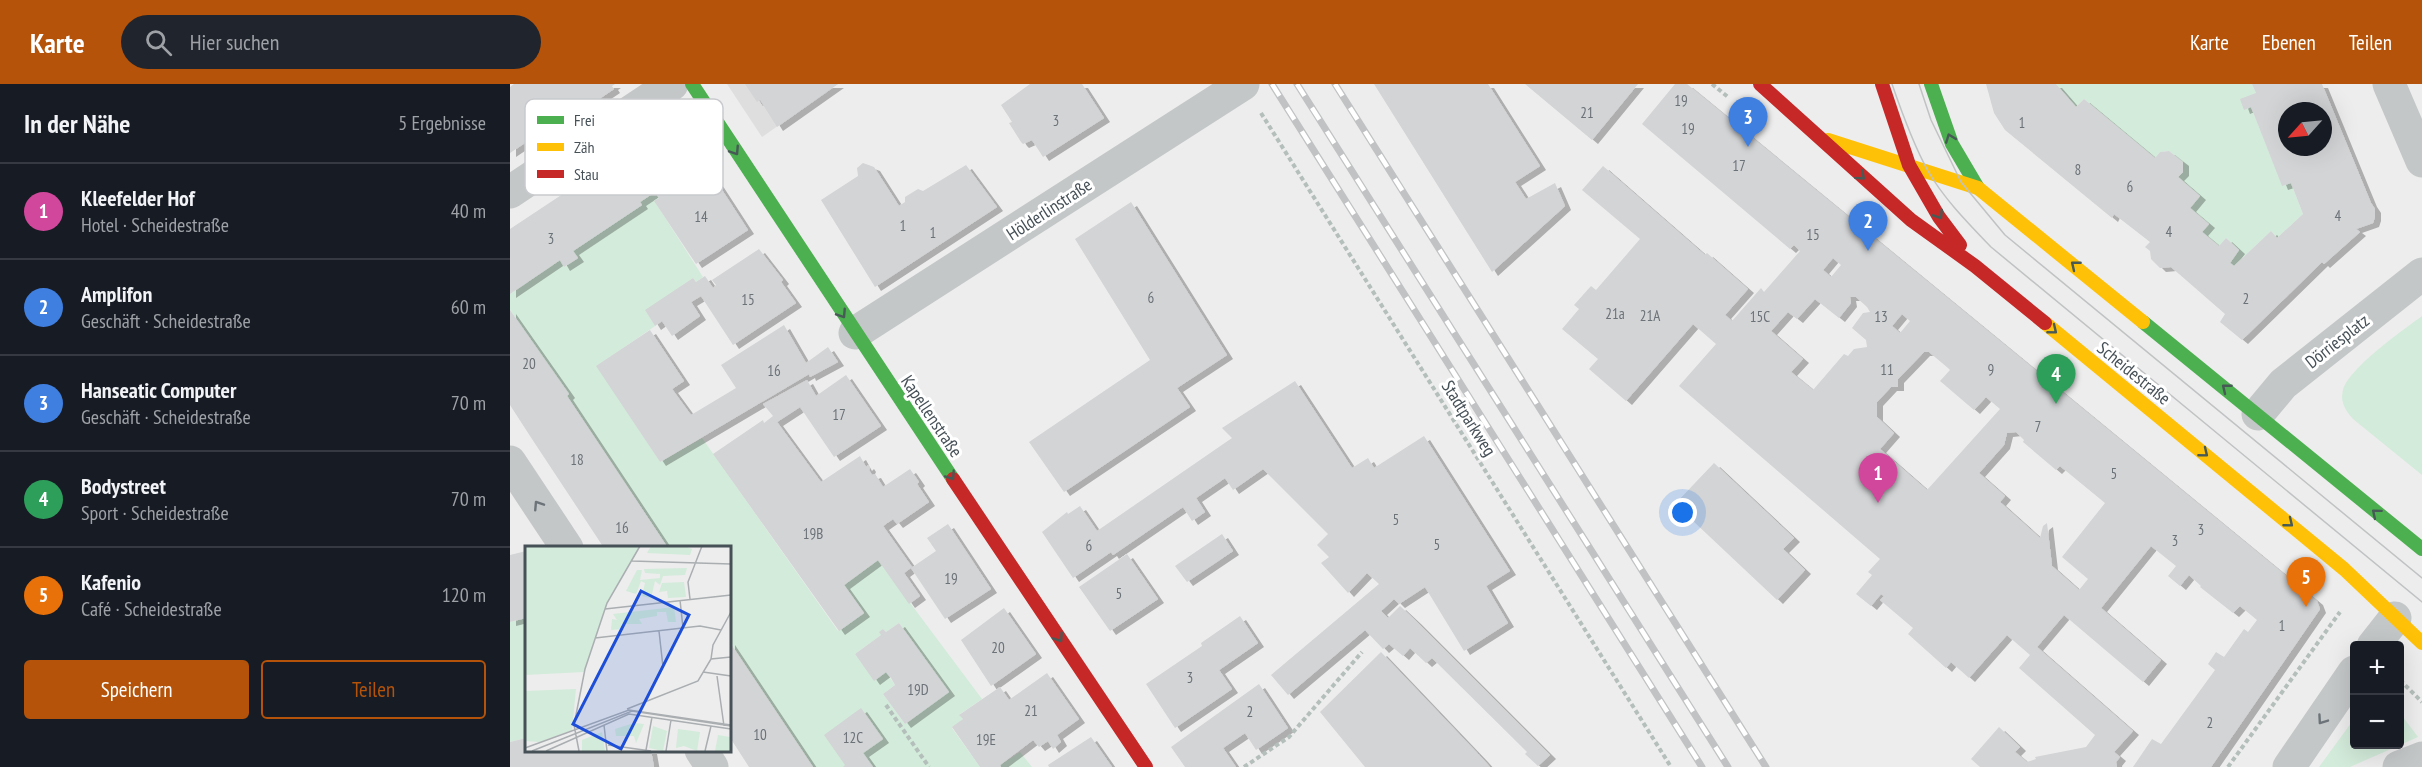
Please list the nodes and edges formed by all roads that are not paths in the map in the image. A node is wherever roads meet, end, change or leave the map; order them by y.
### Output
1 (672, 84) edge
2 (692, 84) edge
3 (1243, 84) edge
4 (1760, 84) edge
5 (1882, 84) edge
6 (1931, 84) edge
7 (2389, 84) edge
8 (650, 99) edge
9 (702, 99) edge
10 (723, 131) edge
11 (1817, 137) junction
12 (2422, 161) edge
13 (1909, 165) junction
14 (525, 182) edge
15 (1978, 188) junction
16 (510, 192) edge
17 (1975, 266) junction
18 (2422, 274) edge
19 (855, 333) junction
20 (2258, 414) junction
21 (510, 462) edge
22 (566, 546) edge
23 (2422, 549) edge
24 (2395, 618) junction
25 (2376, 641) edge
26 (2422, 644) edge
27 (2350, 679) edge
28 (702, 752) edge
29 (2422, 758) edge
30 (712, 767) edge
31 (1146, 767) edge
32 (2289, 767) edge
33 (2399, 767) edge

1 - 8 street
2 -> 9 main road, Kapellenstraße
3 - 19 street, Hölderlinstraße
4 - 11 main road, Scheidestraße
5 - 13 main road
15 -> 6 main road
7 - 12 street
10 -> 19 main road, Kapellenstraße
11 - 13 main road, Scheidestraße
11 -> 17 main road, Scheidestraße
13 - 15 main road, Scheidestraße
13 -> 17 main road
14 - 16 street
20 -> 15 main road, Scheidestraße
17 -> 24 main road, Scheidestraße
18 - 20 street, Dörriesplatz
19 -> 31 main road, Kapellenstraße
23 -> 20 main road, Scheidestraße
22 -> 21 street
24 - 25 street
24 - 26 main road, Scheidestraße
27 -> 32 street
28 - 30 street
29 - 33 street

